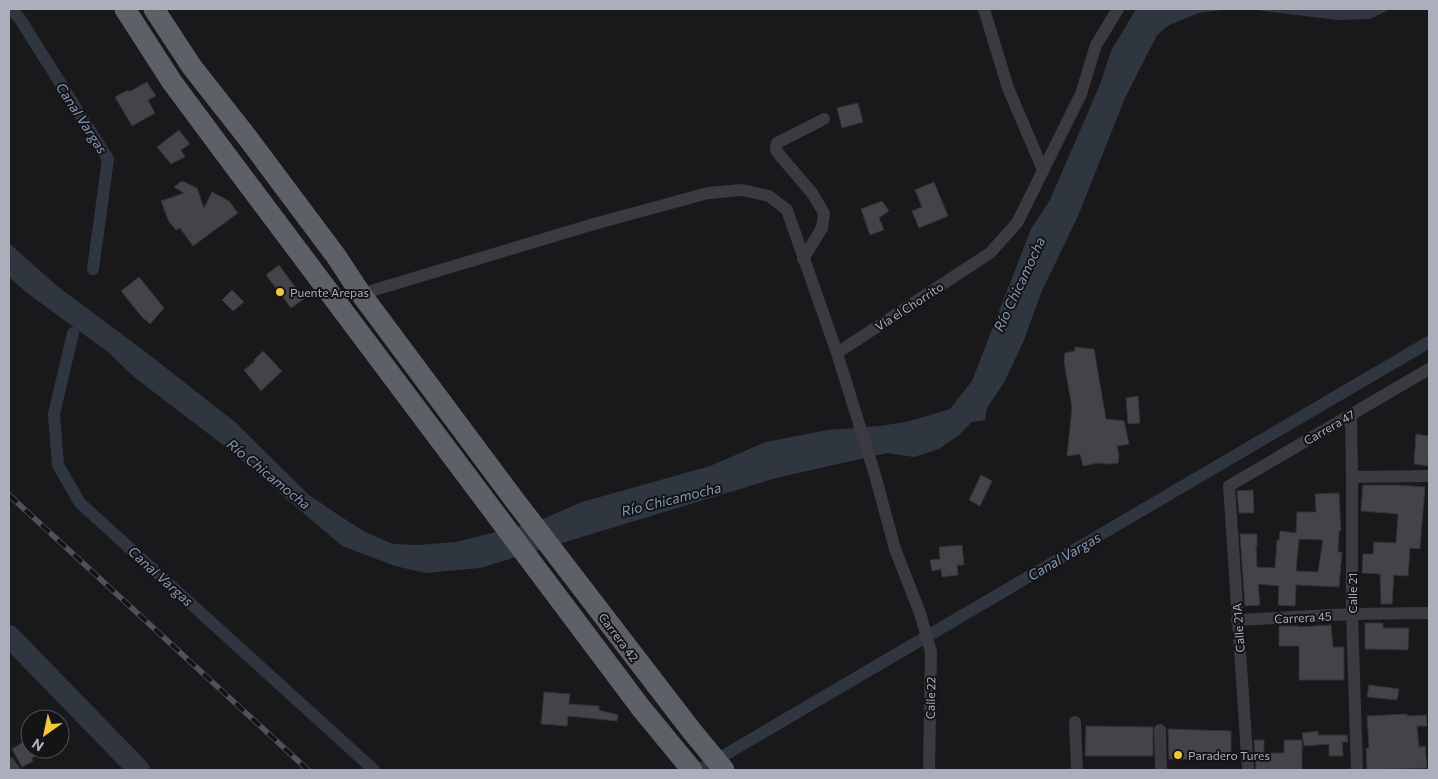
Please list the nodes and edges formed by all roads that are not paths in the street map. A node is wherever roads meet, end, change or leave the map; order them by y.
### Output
1 (125, 9) edge
2 (154, 9) edge
3 (984, 9) edge
4 (1118, 9) edge
5 (824, 119) dead end
6 (1043, 170) junction
7 (803, 259) junction
8 (361, 294) junction
9 (837, 353) junction
10 (1429, 369) edge
11 (1351, 415) junction
12 (1429, 476) edge
13 (1352, 477) junction
14 (1229, 486) joint
15 (1429, 613) edge
16 (1352, 614) junction
17 (1238, 620) junction
18 (1075, 722) dead end
19 (1160, 730) dead end
20 (9, 763) edge
21 (690, 767) edge
22 (14, 770) edge
23 (724, 770) edge
24 (929, 770) edge
25 (1077, 770) edge
26 (1161, 770) edge
27 (1248, 770) edge
28 (1357, 770) edge

1 - 21 highway, Carrera 42
2 - 8 highway, Carrera 42
3 - 6 street
4 - 6 street, Vía el Chorrito
5 - 7 street
6 - 9 street, Vía el Chorrito
7 - 8 street
7 - 9 street
8 - 23 highway, Carrera 42
9 - 24 street, Calle 22
10 - 11 street, Carrera 47
11 - 13 street, Calle 21
11 - 14 street, Carrera 47
12 - 13 street
13 - 16 street, Calle 21
14 - 17 street, Calle 21A
15 - 16 street, Carrera 45
16 - 17 street, Carrera 45
16 - 28 street, Calle 21
17 - 27 street, Calle 21A
18 - 25 street
19 - 26 street
20 - 22 street

